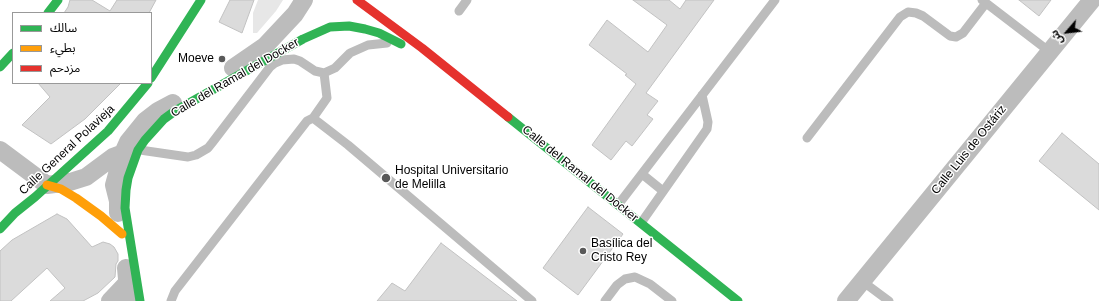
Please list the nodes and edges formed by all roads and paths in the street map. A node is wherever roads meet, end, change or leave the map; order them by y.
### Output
1 (58, 0) edge
2 (200, 0) edge
3 (304, 0) edge
4 (467, 0) edge
5 (775, 0) edge
6 (1092, 0) edge
7 (354, 2) edge
8 (990, 2) edge
9 (459, 11) dead end
10 (49, 12) edge
11 (400, 44) junction
12 (422, 48) junction
13 (1050, 52) junction
14 (12, 54) edge
15 (0, 67) edge
16 (324, 73) junction
17 (152, 76) edge
18 (146, 84) edge
19 (148, 84) edge
20 (702, 95) junction
21 (313, 118) junction
22 (148, 119) junction
23 (807, 138) dead end
24 (134, 149) junction
25 (0, 150) edge
26 (642, 174) junction
27 (47, 185) junction
28 (663, 191) junction
29 (618, 205) junction
30 (641, 223) junction
31 (0, 229) edge
32 (122, 234) junction
33 (862, 281) junction
34 (128, 282) junction
35 (110, 301) edge
36 (129, 301) edge
37 (140, 301) edge
38 (171, 301) edge
39 (532, 301) edge
40 (605, 301) edge
41 (672, 301) edge
42 (738, 301) edge
43 (846, 301) edge
44 (889, 301) edge

1 - 10 main road
2 - 17 main road, Calle General Polavieja
3 - 22 street, Calle del Ramal del Docker
4 - 9 lane
5 - 20 lane
6 - 13 street, Calle Luis de Ostáriz
7 - 12 main road, Calle del Ramal del Docker
8 - 13 lane
8 - 23 lane
11 - 12 main road, Calle del Ramal del Docker
11 - 16 lane
11 - 24 main road, Calle del Ramal del Docker
12 - 29 main road, Calle del Ramal del Docker
13 - 33 street, Calle Luis de Ostáriz
14 - 15 main road
16 - 21 lane
16 - 24 lane
18 - 27 main road, Calle General Polavieja
19 - 22 street
20 - 26 lane
20 - 28 lane
21 - 38 lane
21 - 39 lane
22 - 24 street
24 - 27 street
24 - 32 street, Calle del Ramal del Docker
24 - 37 main road, Calle del Ramal del Docker
25 - 27 street
26 - 28 lane
26 - 29 lane
27 - 31 main road, Calle General Polavieja
27 - 32 main road
28 - 30 lane
29 - 30 main road, Calle del Ramal del Docker
30 - 42 main road, Calle del Ramal del Docker
32 - 34 street, Calle del Ramal del Docker
33 - 43 street, Calle Luis de Ostáriz
33 - 44 lane
34 - 35 street
34 - 36 street, Calle del Ramal del Docker
40 - 41 lane

